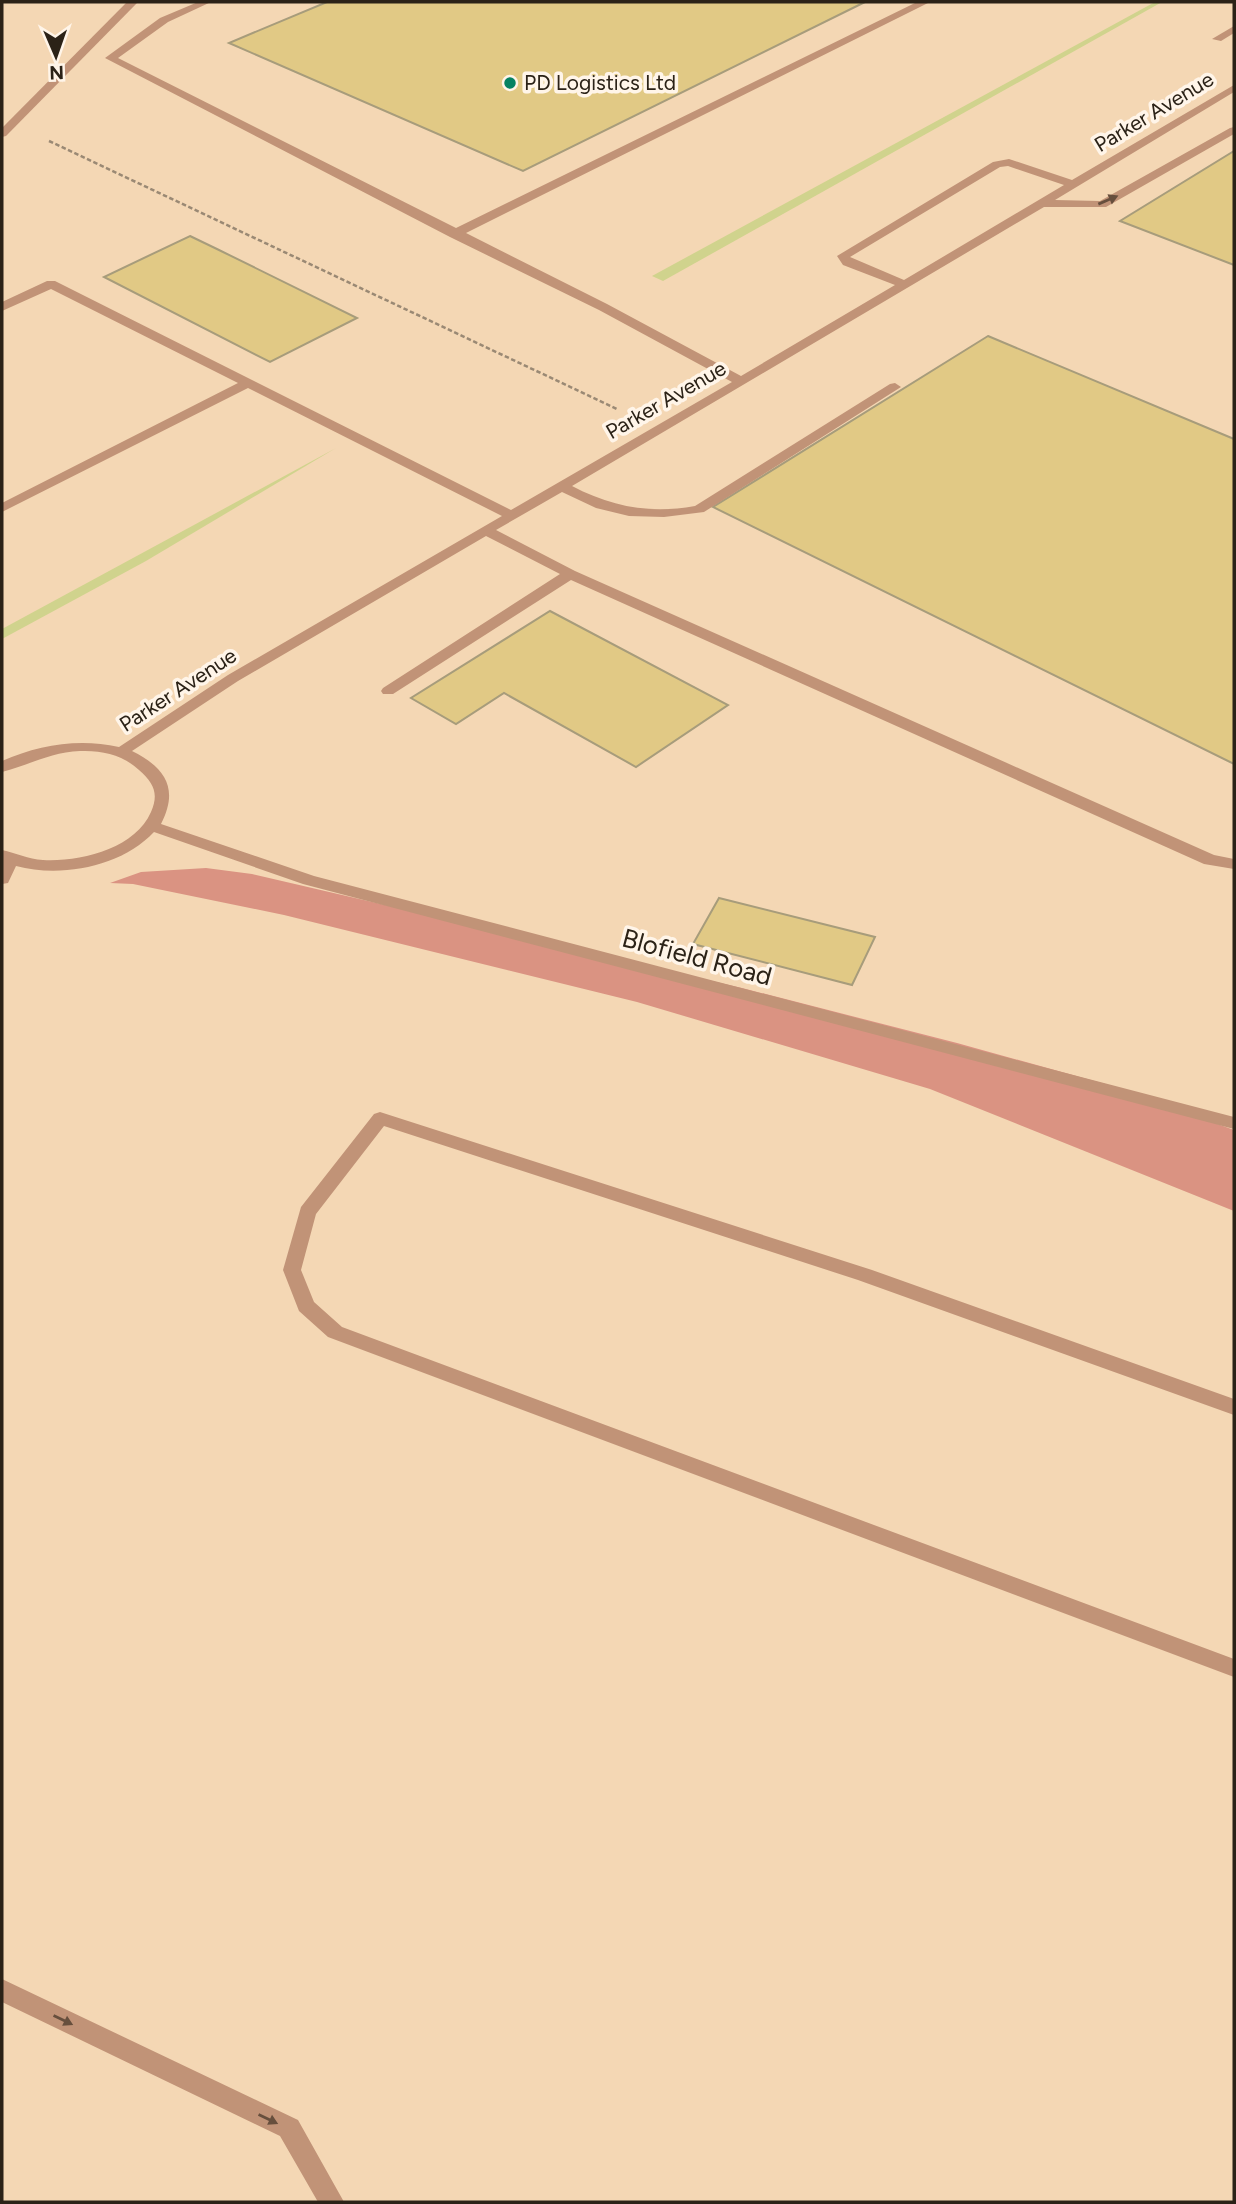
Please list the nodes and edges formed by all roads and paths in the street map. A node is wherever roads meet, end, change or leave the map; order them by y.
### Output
1 (133, 2) edge
2 (206, 2) edge
3 (925, 2) edge
4 (1234, 29) edge
5 (1217, 38) dead end
6 (1234, 88) edge
7 (14, 124) junction
8 (1234, 130) edge
9 (2, 134) edge
10 (1073, 184) junction
11 (1041, 203) junction
12 (454, 234) junction
13 (905, 285) junction
14 (2, 307) edge
15 (740, 381) junction
16 (247, 383) junction
17 (895, 387) dead end
18 (659, 429) junction
19 (561, 486) junction
20 (2, 508) edge
21 (511, 515) junction
22 (485, 530) junction
23 (570, 574) junction
24 (388, 691) dead end
25 (121, 752) junction
26 (2, 767) edge
27 (152, 826) junction
28 (6, 858) edge
29 (1234, 864) edge
30 (2, 879) edge
31 (1234, 1123) edge
32 (1234, 1407) edge
33 (1234, 1668) edge
34 (2, 1990) edge
35 (332, 2202) edge

1 - 7 street
2 - 12 street
3 - 12 street
4 - 5 street
6 - 10 street, Parker Avenue
7 - 9 street
7 - 18 path
11 -> 8 street
10 - 11 street, Parker Avenue
10 - 13 street
11 - 13 street, Parker Avenue
12 - 15 street
13 - 15 street, Parker Avenue
14 - 16 street
15 - 18 street, Parker Avenue
16 - 20 street
16 - 21 street
17 - 19 street
18 - 19 street, Parker Avenue
19 - 21 street, Parker Avenue
21 - 22 street, Parker Avenue
22 - 23 street
22 - 25 street, Parker Avenue
23 - 24 street
23 - 29 street
25 - 26 street
25 - 27 street
27 - 28 street
27 - 31 street, Blofield Road
28 - 30 street
32 - 33 street
34 -> 35 street

